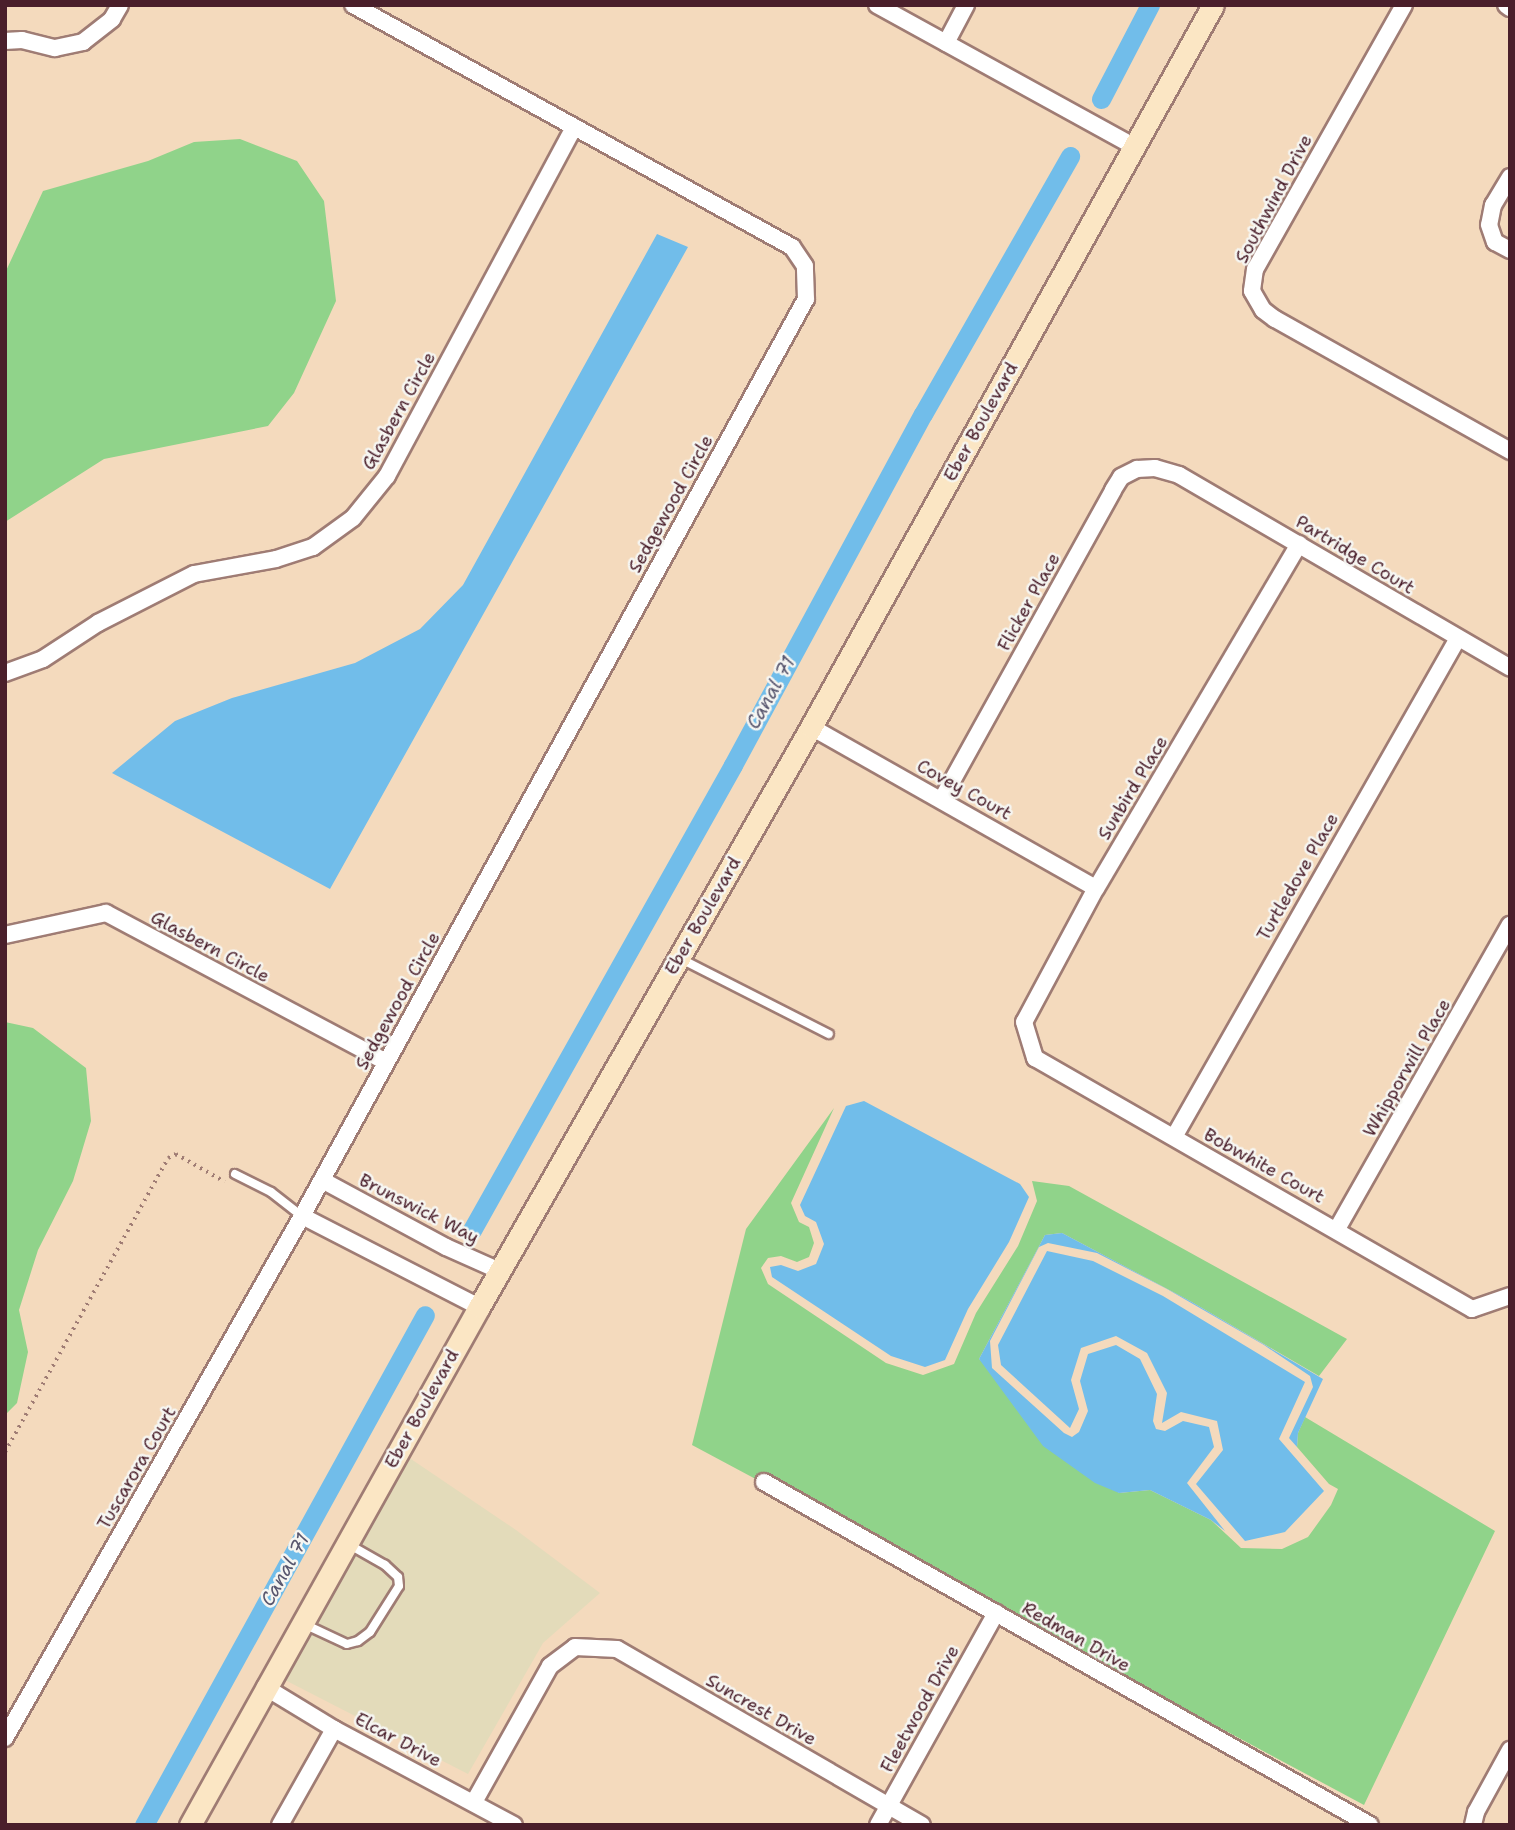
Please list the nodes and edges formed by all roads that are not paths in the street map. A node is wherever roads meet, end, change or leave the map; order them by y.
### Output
1 (120, 5) edge
2 (353, 5) edge
3 (877, 5) edge
4 (966, 5) edge
5 (1213, 5) edge
6 (1404, 5) edge
7 (5, 41) edge
8 (946, 43) junction
9 (574, 127) junction
10 (1135, 146) junction
11 (1510, 177) edge
12 (1510, 250) edge
13 (1510, 451) edge
14 (1179, 475) joint
15 (1299, 544) junction
16 (1458, 638) junction
17 (1510, 668) edge
18 (5, 673) edge
19 (811, 727) junction
20 (942, 799) junction
21 (1096, 888) junction
22 (1510, 925) edge
23 (5, 935) edge
24 (679, 958) junction
25 (829, 1034) dead end
26 (1035, 1058) joint
27 (386, 1062) junction
28 (1174, 1138) junction
29 (235, 1174) dead end
30 (322, 1180) junction
31 (302, 1216) junction
32 (1336, 1229) junction
33 (500, 1271) junction
34 (1510, 1296) edge
35 (479, 1307) junction
36 (764, 1482) dead end
37 (346, 1544) junction
38 (996, 1613) junction
39 (302, 1623) junction
40 (265, 1687) junction
41 (334, 1728) junction
42 (5, 1738) edge
43 (1510, 1750) edge
44 (474, 1801) junction
45 (888, 1806) junction
46 (190, 1825) edge
47 (280, 1825) edge
48 (514, 1825) edge
49 (877, 1825) edge
50 (922, 1825) edge
51 (1370, 1825) edge
52 (1473, 1825) edge

1 - 7 street
2 - 9 street, Sedgewood Circle
3 - 8 street
4 - 8 street
5 - 10 street, Eber Boulevard
6 - 13 street, Southwind Drive
8 - 10 street
9 - 18 street, Glasbern Circle
9 - 27 street, Sedgewood Circle
10 - 19 street, Eber Boulevard
11 - 12 street
14 - 15 street, Partridge Court
14 - 20 street, Flicker Place
15 - 16 street, Partridge Court
15 - 21 street, Sunbird Place
16 - 17 street, Partridge Court
16 - 28 street, Turtledove Place
19 - 20 street, Covey Court
19 - 24 street, Eber Boulevard
20 - 21 street, Covey Court
21 - 26 street, Sunbird Place
22 - 32 street, Whipporwill Place
23 - 27 street, Glasbern Circle
24 - 25 lane
24 - 33 street, Eber Boulevard
26 - 28 street, Bobwhite Court
27 - 30 street, Sedgewood Circle
28 - 32 street, Bobwhite Court
29 - 31 lane
30 - 31 street, Sedgewood Circle
30 - 33 street, Brunswick Way
31 - 35 street
31 - 42 street, Tuscarora Court
32 - 34 street, Bobwhite Court
33 - 35 street, Eber Boulevard
35 - 37 street, Eber Boulevard
36 - 38 street, Redman Drive
37 - 39 street, Eber Boulevard
37 - 39 lane
38 - 45 street, Fleetwood Drive
38 - 51 street, Redman Drive
39 - 40 street, Eber Boulevard
40 - 41 street, Elcar Drive
40 - 46 street, Eber Boulevard
41 - 44 street, Elcar Drive
41 - 47 street
43 - 52 street
44 - 45 street, Suncrest Drive
44 - 48 street, Elcar Drive
45 - 49 street, Fleetwood Drive
45 - 50 street, Suncrest Drive

